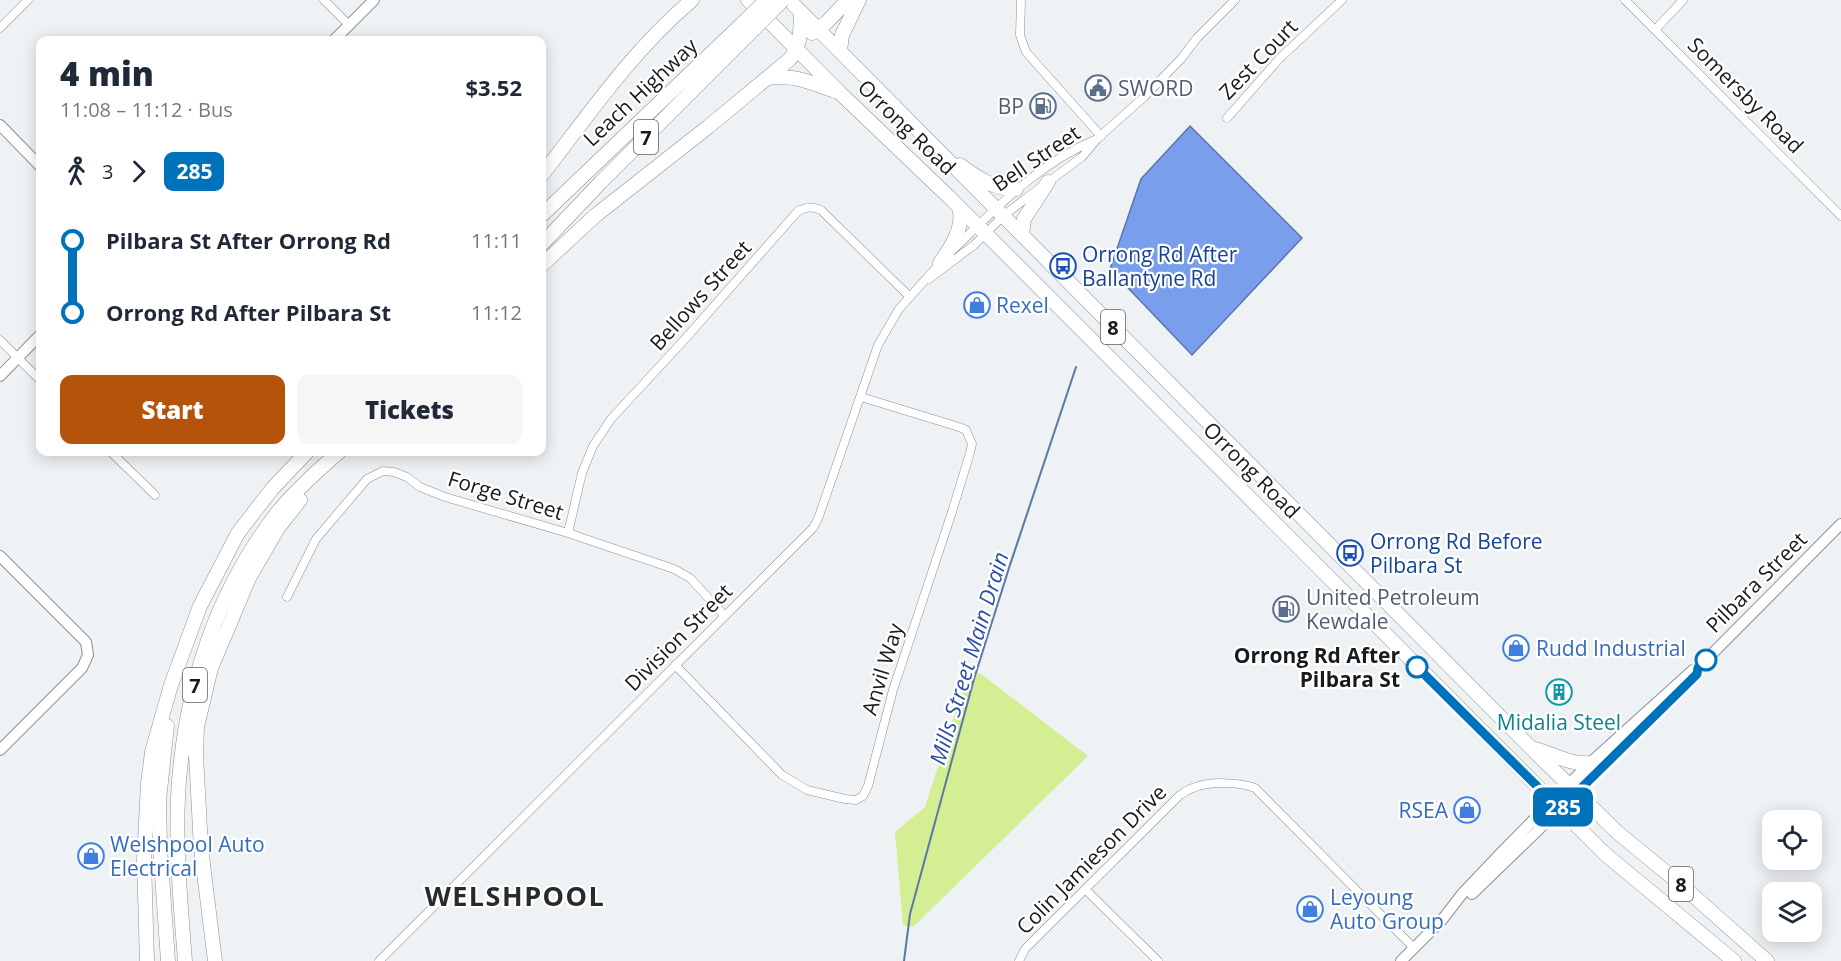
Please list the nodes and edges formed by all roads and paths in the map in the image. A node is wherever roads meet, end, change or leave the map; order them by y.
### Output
1 (28, 0) edge
2 (324, 0) edge
3 (374, 0) edge
4 (682, 0) edge
5 (692, 0) edge
6 (748, 0) edge
7 (766, 0) edge
8 (783, 0) edge
9 (789, 0) edge
10 (848, 0) edge
11 (859, 0) edge
12 (1021, 0) edge
13 (1235, 0) edge
14 (1342, 0) edge
15 (1625, 0) edge
16 (1683, 0) edge
17 (801, 12) junction
18 (672, 17) junction
19 (349, 25) junction
20 (0, 27) edge
21 (748, 27) junction
22 (818, 29) junction
23 (1655, 30) junction
24 (778, 31) junction
25 (800, 35) junction
26 (338, 36) edge
27 (797, 50) junction
28 (840, 51) junction
29 (768, 78) junction
30 (840, 93) junction
31 (1227, 118) dead end
32 (0, 125) edge
33 (1099, 138) junction
34 (929, 143) junction
35 (36, 162) edge
36 (546, 170) edge
37 (1048, 182) junction
38 (1016, 189) junction
39 (959, 207) junction
40 (546, 211) edge
41 (999, 212) junction
42 (1841, 216) edge
43 (981, 230) junction
44 (1022, 235) junction
45 (546, 240) edge
46 (546, 261) edge
47 (940, 263) junction
48 (921, 285) junction
49 (909, 296) junction
50 (36, 339) edge
51 (0, 340) edge
52 (18, 358) junction
53 (0, 376) edge
54 (36, 376) edge
55 (861, 397) junction
56 (115, 456) edge
57 (303, 456) edge
58 (335, 456) edge
59 (336, 456) edge
60 (155, 495) dead end
61 (1841, 524) edge
62 (568, 533) junction
63 (0, 556) edge
64 (287, 597) dead end
65 (725, 616) junction
66 (186, 642) junction
67 (675, 666) junction
68 (1698, 668) junction
69 (1530, 747) junction
70 (0, 750) edge
71 (1590, 763) junction
72 (1572, 789) junction
73 (1556, 805) junction
74 (1086, 890) junction
75 (1414, 948) junction
76 (147, 961) edge
77 (168, 961) edge
78 (185, 961) edge
79 (215, 961) edge
80 (379, 961) edge
81 (1019, 961) edge
82 (1158, 961) edge
83 (1401, 961) edge
84 (1734, 961) edge
85 (1767, 961) edge

1 - 20 street
2 - 19 street
3 - 19 main road
4 - 18 highway
5 - 18 highway
6 - 24 highway, Orrong Road / 8
7 - 21 highway, Leach Highway / 7, bridge
8 - 21 highway, Leach Highway / 7, bridge
9 - 17 highway, Orrong Road / 8
10 - 22 highway
11 - 28 highway
12 - 33 street
13 - 33 street, Bell Street
14 - 31 street, Zest Court
15 - 23 street, Somersby Road
16 - 23 street
17 - 22 highway, Orrong Road / 8
17 - 25 highway
18 - 36 highway
19 - 26 main road
21 - 40 highway, Leach Highway / 7
21 - 45 highway, Leach Highway / 7
22 - 25 highway
22 - 28 highway, Orrong Road / 8
23 - 42 street, Somersby Road
24 - 25 highway
24 - 27 highway, Orrong Road / 8
25 - 27 highway
27 - 29 highway
27 - 30 highway, Orrong Road / 8
28 - 34 highway, Orrong Road / 8
29 - 30 highway
29 - 46 highway
30 - 39 highway, Orrong Road / 8
32 - 35 main road
33 - 37 street, Bell Street
33 - 38 street, Bell Street
34 - 38 highway
34 - 41 highway, Orrong Road / 8
37 - 41 street, Bell Street
37 - 44 highway
38 - 41 street, Bell Street
39 - 43 highway, Orrong Road / 8
39 - 47 highway
41 - 43 street
41 - 43 street
41 - 44 highway, Orrong Road / 8
43 - 47 street, Division Street
43 - 48 street, Division Street
43 - 73 highway, Orrong Road / 8
44 - 69 highway, Orrong Road / 8
47 - 48 street, Division Street
48 - 49 street, Division Street
49 - 55 street, Division Street
49 - 62 street, Bellows Street
50 - 52 main road
51 - 52 street
52 - 53 main road
52 - 54 street
55 - 65 street, Division Street
55 - 67 street, Anvil Way
56 - 60 street
57 - 66 highway, 7
58 - 78 highway, 7
59 - 79 highway, 7
61 - 68 main road, Pilbara Street
62 - 64 street, Forge Street
62 - 65 street, Forge Street
63 - 70 main road
65 - 67 street, Division Street
66 - 76 highway, 7
66 - 77 highway, 7
67 - 80 street, Division Street
68 - 71 main road, Pilbara Street
68 - 72 main road, Pilbara Street
69 - 71 highway
69 - 72 highway, Orrong Road / 8
71 - 72 main road, Pilbara Street
72 - 73 main road, Pilbara Street
72 - 85 highway, Orrong Road / 8
73 - 75 main road, Pilbara Street
73 - 84 highway, Orrong Road / 8
74 - 75 street, Colin Jamieson Drive
74 - 81 street, Colin Jamieson Drive
74 - 82 street
75 - 83 main road, Pilbara Street

